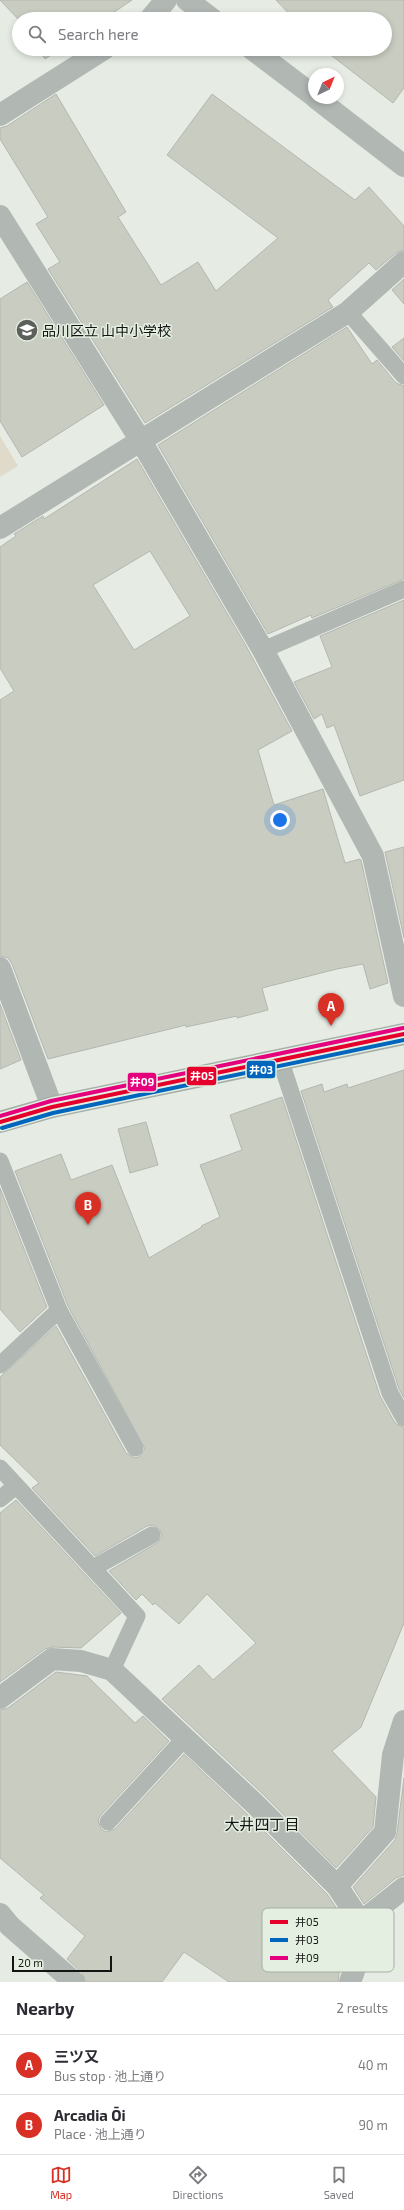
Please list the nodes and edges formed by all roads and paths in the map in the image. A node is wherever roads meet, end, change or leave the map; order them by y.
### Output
1 (166, 0) edge
2 (187, 0) edge
3 (156, 12) edge
4 (203, 12) edge
5 (93, 56) edge
6 (261, 56) edge
7 (308, 92) edge
8 (324, 104) edge
9 (0, 115) edge
10 (404, 166) edge
11 (0, 216) edge
12 (404, 262) edge
13 (348, 312) junction
14 (404, 376) edge
15 (141, 441) junction
16 (0, 528) edge
17 (404, 589) edge
18 (263, 650) junction
19 (0, 968) edge
20 (404, 996) edge
21 (404, 1034) edge
22 (280, 1059) junction
23 (52, 1107) junction
24 (0, 1122) edge
25 (0, 1161) edge
26 (59, 1310) junction
27 (0, 1365) edge
28 (404, 1418) edge
29 (135, 1448) dead end
30 (0, 1468) edge
31 (16, 1486) junction
32 (0, 1499) edge
33 (152, 1535) dead end
34 (93, 1568) junction
35 (112, 1670) junction
36 (0, 1698) edge
37 (404, 1721) edge
38 (185, 1738) junction
39 (108, 1822) dead end
40 (337, 1886) junction
41 (404, 1888) edge
42 (352, 1908) edge
43 (379, 1908) edge
44 (0, 1914) edge
45 (354, 1972) edge
46 (74, 1982) edge
47 (350, 1982) edge

1 - 3 street
2 - 4 street
5 - 9 street
6 - 7 street
8 - 10 street
11 - 15 street
12 - 13 street
13 - 14 lane
13 - 15 street
15 - 16 street
15 - 18 street
17 - 18 lane
18 - 20 street
19 - 23 street
21 - 22 main road
22 - 23 main road
22 - 28 lane
23 - 24 main road
25 - 26 lane
26 - 27 lane
26 - 29 lane
30 - 31 lane
31 - 32 lane
31 - 34 lane
33 - 34 lane
34 - 35 lane
35 - 36 street
35 - 38 street
37 - 40 street
38 - 39 lane
38 - 40 street
40 - 42 street
41 - 43 street
44 - 46 street
45 - 47 street

